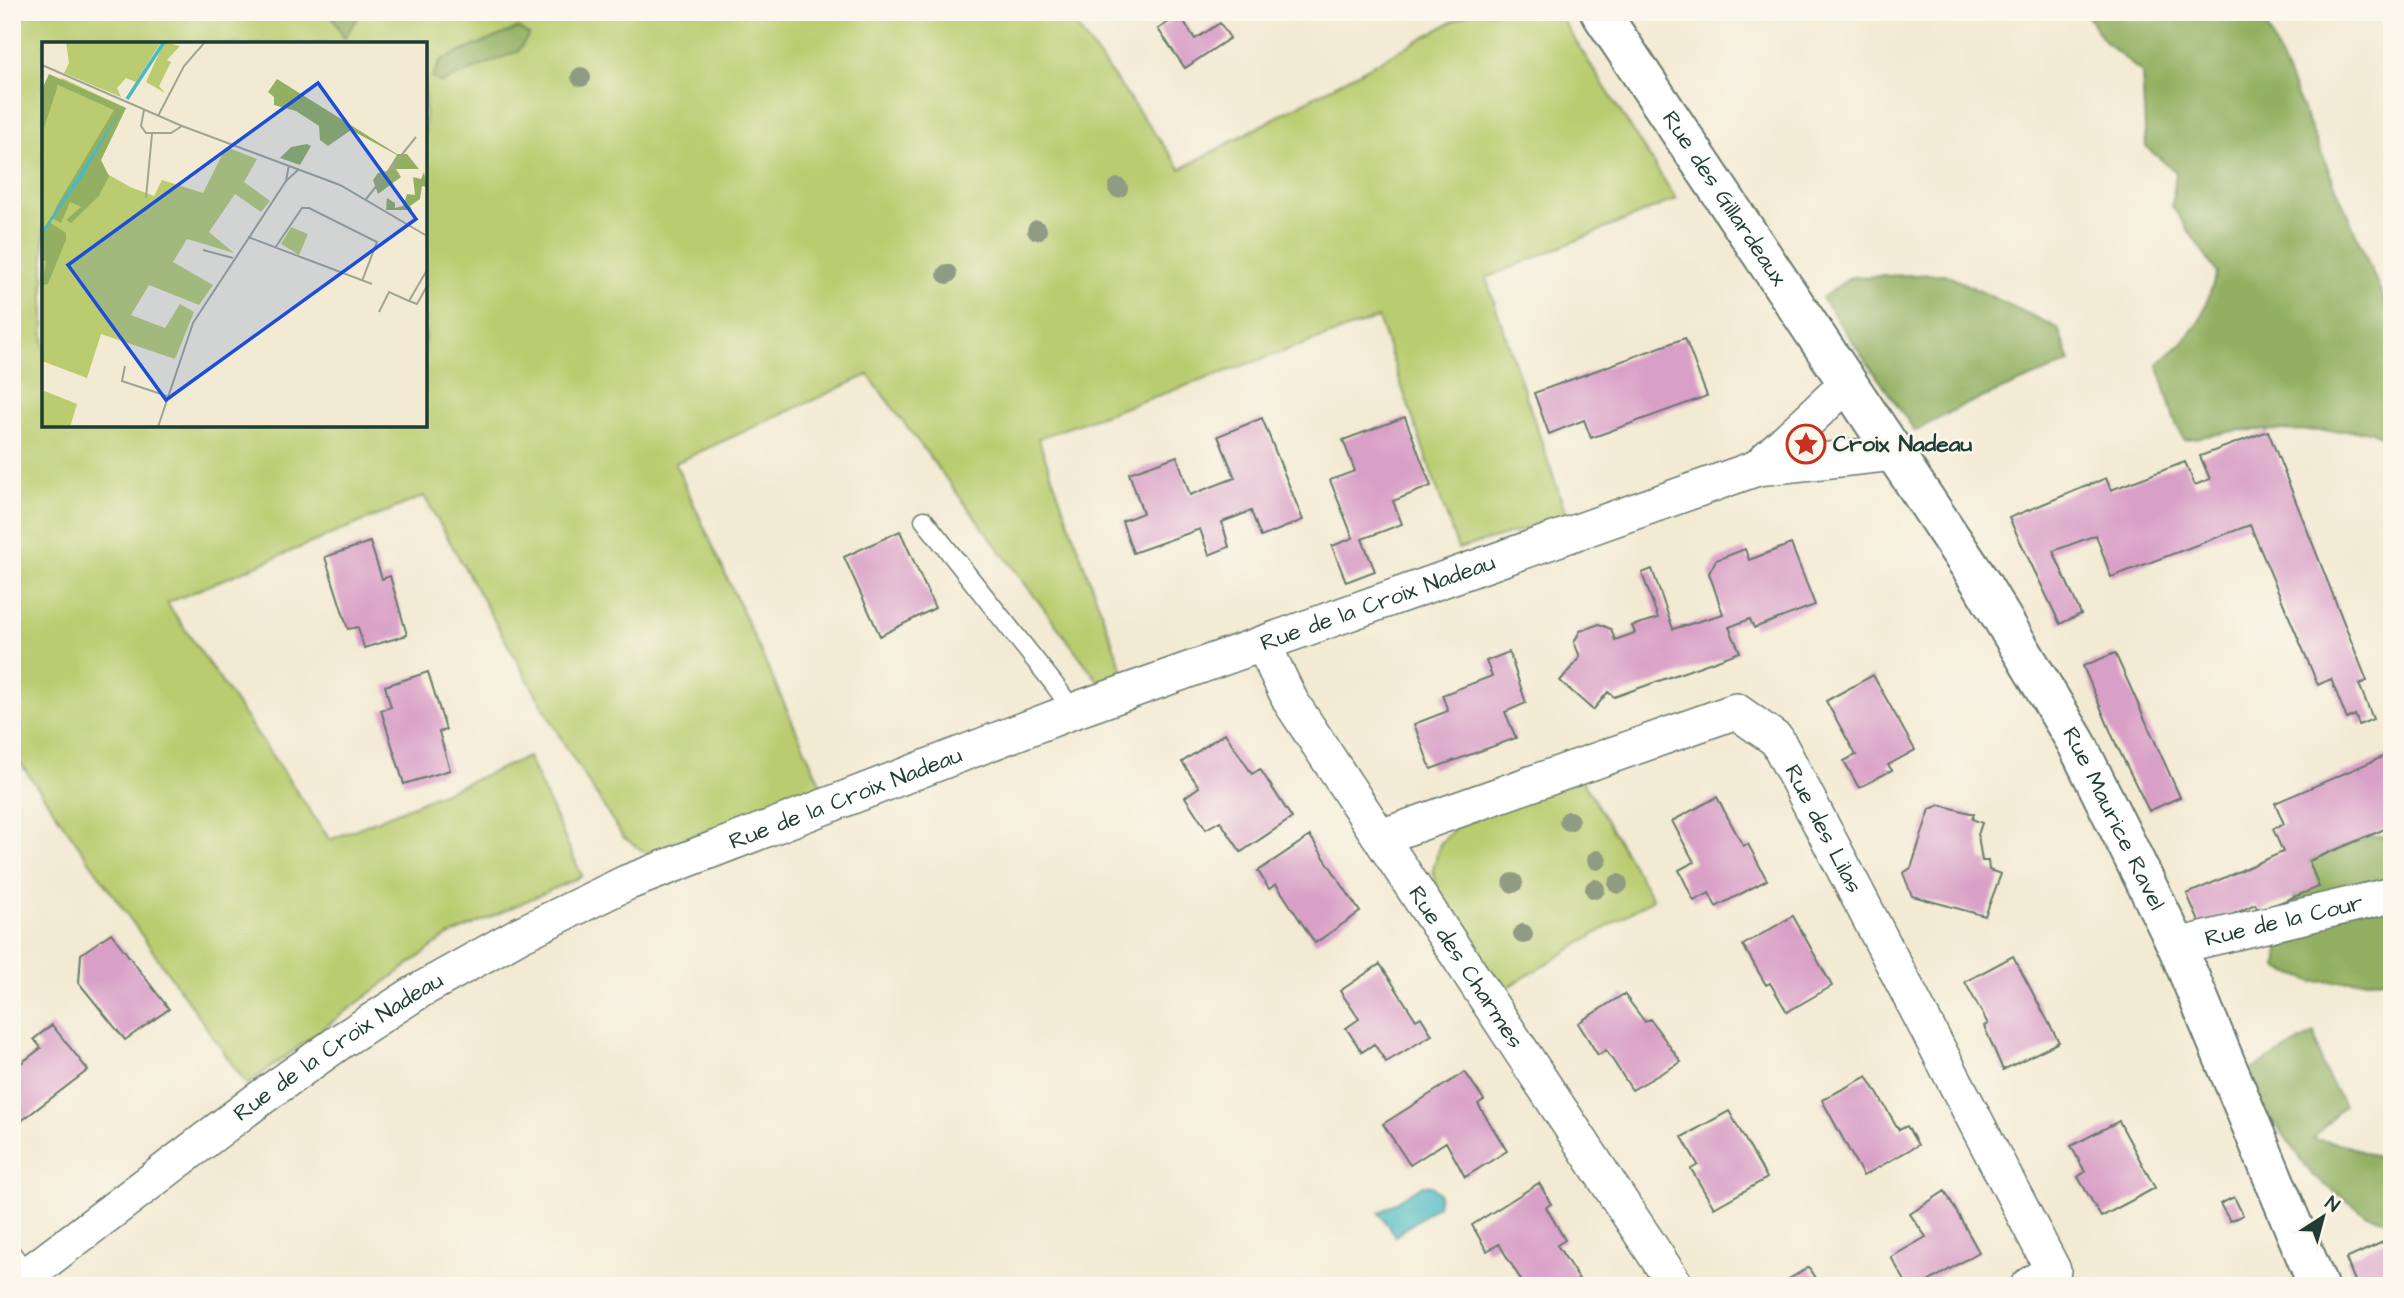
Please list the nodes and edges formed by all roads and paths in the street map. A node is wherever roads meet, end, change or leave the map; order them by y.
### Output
1 (1600, 12) edge
2 (1847, 384) junction
3 (1894, 453) junction
4 (1757, 468) junction
5 (924, 520) dead end
6 (1263, 644) junction
7 (1073, 711) junction
8 (1381, 837) junction
9 (2392, 895) edge
10 (2177, 946) junction
11 (18, 1272) edge
12 (1676, 1286) edge
13 (2028, 1286) edge
14 (2318, 1286) edge

1 - 2 street, Rue des Gillardeaux
2 - 3 street, Rue Maurice Ravel
2 - 4 street
3 - 4 street
3 - 10 street, Rue Maurice Ravel
4 - 6 street, Rue de la Croix Nadeau
5 - 7 lane
6 - 7 street, Rue de la Croix Nadeau
6 - 8 street, Rue des Charmes
7 - 11 street, Rue de la Croix Nadeau
8 - 12 street, Rue des Charmes
8 - 13 street, Rue des Lilas
9 - 10 street, Rue de la Cour
10 - 14 street, Rue Maurice Ravel

